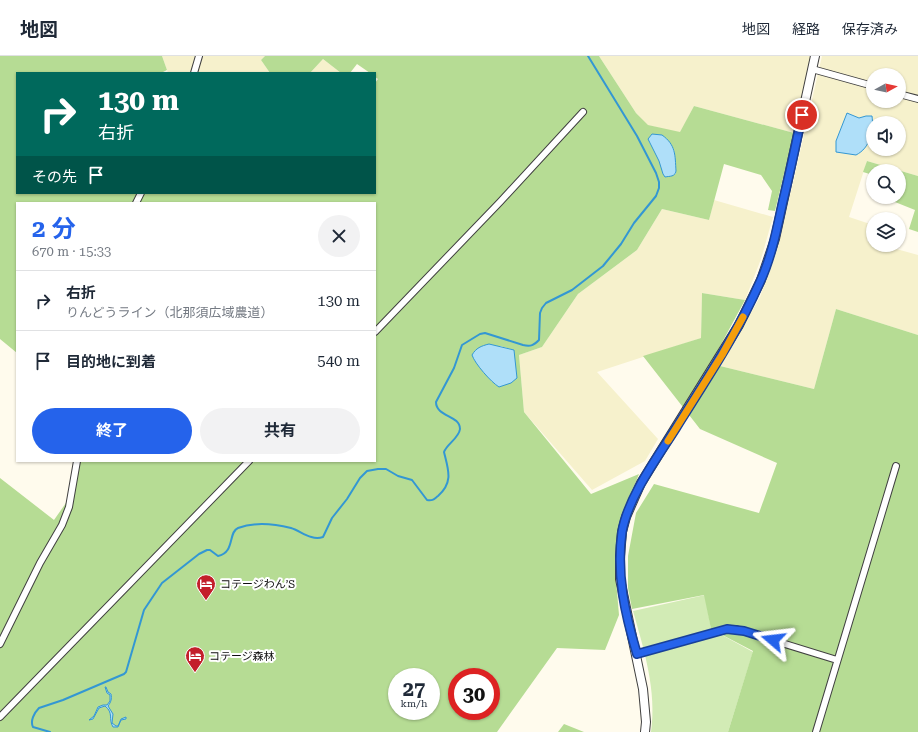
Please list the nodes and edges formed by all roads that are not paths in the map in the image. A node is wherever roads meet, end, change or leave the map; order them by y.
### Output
1 (199, 56) edge
2 (815, 56) edge
3 (812, 69) junction
4 (194, 72) edge
5 (866, 84) edge
6 (906, 96) edge
7 (918, 99) edge
8 (583, 112) dead end
9 (376, 331) edge
10 (78, 462) edge
11 (248, 462) edge
12 (896, 466) dead end
13 (0, 644) edge
14 (637, 654) junction
15 (837, 660) junction
16 (0, 717) edge
17 (645, 732) edge
18 (816, 732) edge

1 - 4 street
2 - 3 street
3 - 5 street
3 - 14 street
6 - 7 street
8 - 9 street
10 - 13 street
11 - 16 street
12 - 15 street
14 - 15 street
14 - 17 street
15 - 18 street

